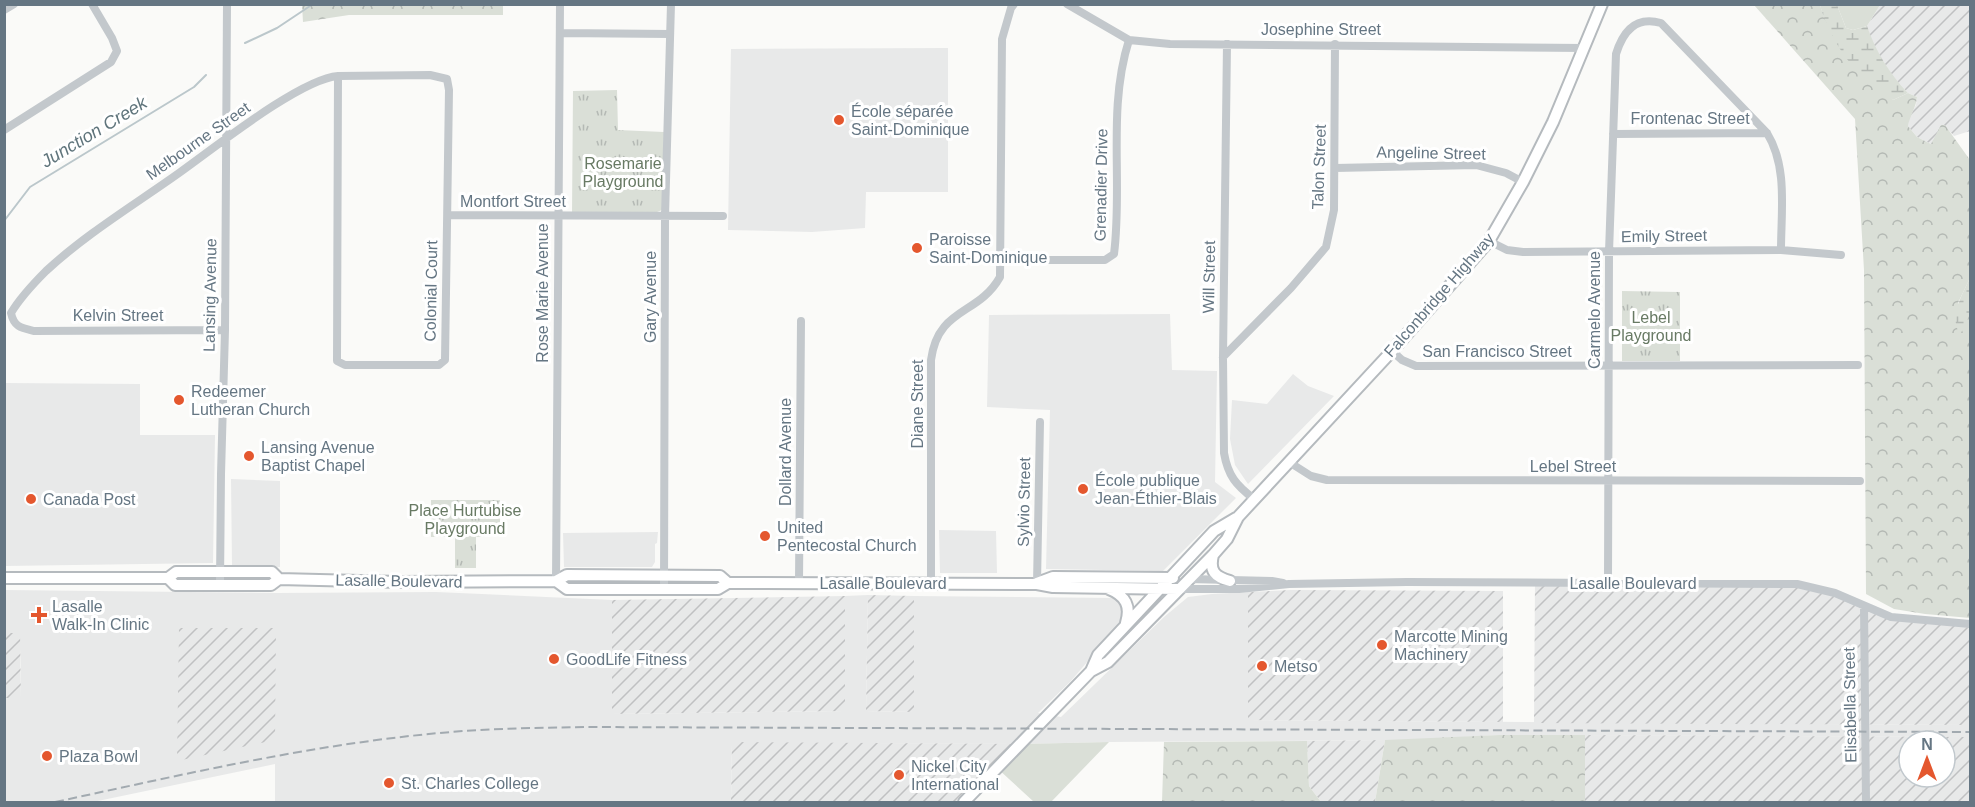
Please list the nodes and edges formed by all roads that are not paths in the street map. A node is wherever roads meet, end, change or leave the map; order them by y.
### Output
1 (14, 4) edge
2 (92, 4) edge
3 (227, 4) edge
4 (560, 4) edge
5 (671, 4) edge
6 (1014, 4) edge
7 (1067, 4) edge
8 (1602, 4) edge
9 (4, 10) edge
10 (560, 33) junction
11 (670, 34) junction
12 (1129, 40) junction
13 (1227, 44) junction
14 (1335, 44) junction
15 (1584, 48) junction
16 (338, 76) junction
17 (447, 79) joint
18 (4, 130) edge
19 (1767, 133) junction
20 (1613, 134) junction
21 (227, 140) junction
22 (1335, 168) junction
23 (1523, 183) junction
24 (448, 216) junction
25 (558, 216) junction
26 (665, 216) junction
27 (723, 216) dead end
28 (1490, 241) junction
29 (1780, 250) junction
30 (1609, 252) junction
31 (1841, 255) dead end
32 (1001, 260) junction
33 (801, 321) dead end
34 (13, 322) joint
35 (225, 330) junction
36 (1392, 351) junction
37 (1223, 357) junction
38 (1858, 365) dead end
39 (1609, 366) junction
40 (1040, 422) dead end
41 (1289, 462) junction
42 (1608, 481) junction
43 (1860, 481) dead end
44 (1254, 499) junction
45 (1238, 517) junction
46 (1212, 555) junction
47 (220, 571) junction
48 (664, 576) junction
49 (4, 578) edge
50 (168, 578) junction
51 (1170, 578) junction
52 (279, 579) junction
53 (1189, 579) junction
54 (1230, 581) junction
55 (556, 582) junction
56 (728, 583) junction
57 (799, 583) junction
58 (1608, 583) junction
59 (931, 584) junction
60 (1037, 584) junction
61 (1289, 584) junction
62 (220, 585) junction
63 (1106, 587) junction
64 (1160, 588) junction
65 (1178, 589) junction
66 (664, 590) junction
67 (1864, 606) junction
68 (1126, 624) junction
69 (1971, 624) edge
70 (1091, 671) junction
71 (964, 802) edge
72 (1866, 802) edge

1 - 9 street
2 - 18 street
3 - 21 street, Lansing Avenue
4 - 10 street, Rose Marie Avenue
5 - 11 street, Gary Avenue
6 - 32 street, Diane Street
7 - 12 street, Josephine Street
8 - 15 main road, Falconbridge Highway
10 - 11 street
10 - 25 street, Rose Marie Avenue
11 - 26 street, Gary Avenue
12 - 13 street, Josephine Street
12 - 32 street, Grenadier Drive
13 - 14 street, Josephine Street
13 - 37 street, Will Street
14 - 15 street, Josephine Street
14 - 22 street, Talon Street
15 - 23 main road, Falconbridge Highway
16 - 17 street, Melbourne Street
16 - 21 street, Melbourne Street
16 - 24 street, Colonial Court
17 - 24 street, Colonial Court
19 - 20 street, Frontenac Street
19 - 20 street, Carmelo Avenue
19 - 29 street
20 - 30 street, Carmelo Avenue
21 - 34 street, Melbourne Street
21 - 35 street, Lansing Avenue
22 - 23 street, Angeline Street
22 - 37 street, Talon Street
23 - 28 main road, Falconbridge Highway
24 - 25 street, Montfort Street
25 - 26 street, Montfort Street
25 - 55 street, Rose Marie Avenue
26 - 27 street, Montfort Street
26 - 48 street, Gary Avenue
28 - 30 street, Emily Street
28 - 36 main road, Falconbridge Highway
29 - 30 street, Emily Street
29 - 31 street, Emily Street
30 - 39 street, Carmelo Avenue
32 - 59 street, Diane Street
33 - 57 street, Dollard Avenue
34 - 35 street, Kelvin Street
35 - 47 street, Lansing Avenue
36 - 39 street, San Francisco Street
36 - 41 main road, Falconbridge Highway
37 - 44 street, Will Street
38 - 39 street, San Francisco Street
39 - 42 street, Carmelo Avenue
40 - 60 street, Sylvio Street
41 - 42 street, Lebel Street
41 - 44 main road, Falconbridge Highway
42 - 43 street, Lebel Street
42 - 58 street, Carmelo Avenue
44 - 45 main road, Falconbridge Highway
45 - 46 main road, Falconbridge Highway
45 - 51 main road, Falconbridge Highway
46 - 53 main road, Falconbridge Highway
46 - 54 main road
47 - 50 main road, Lasalle Boulevard
47 - 52 main road, Lasalle Boulevard
47 - 62 street, Lansing Avenue
48 - 55 main road, Lasalle Boulevard
48 - 56 main road, Lasalle Boulevard
48 - 66 street, Gary Avenue
49 - 50 main road, Lasalle Boulevard
50 - 62 main road, Lasalle Boulevard
51 - 53 main road, Lasalle Boulevard
51 - 60 main road, Lasalle Boulevard
51 - 64 main road, Falconbridge Highway
52 - 55 main road, Lasalle Boulevard
52 - 62 main road, Lasalle Boulevard
53 - 54 street, Lasalle Boulevard
53 - 65 main road, Falconbridge Highway
54 - 61 street, Lasalle Boulevard
55 - 66 main road, Lasalle Boulevard
56 - 57 main road, Lasalle Boulevard
56 - 66 main road, Lasalle Boulevard
57 - 59 main road, Lasalle Boulevard
58 - 61 street, Lasalle Boulevard
58 - 67 street, Lasalle Boulevard
59 - 60 main road, Lasalle Boulevard
60 - 63 main road, Lasalle Boulevard
61 - 65 street, Lasalle Boulevard
63 - 64 main road, Lasalle Boulevard
63 - 68 main road
64 - 65 main road, Lasalle Boulevard
64 - 68 main road, Falconbridge Highway
65 - 70 main road, Falconbridge Highway
67 - 69 street, Lasalle Boulevard
67 - 72 street, Elisabella Street
68 - 70 main road, Falconbridge Highway
70 - 71 main road, Falconbridge Highway

